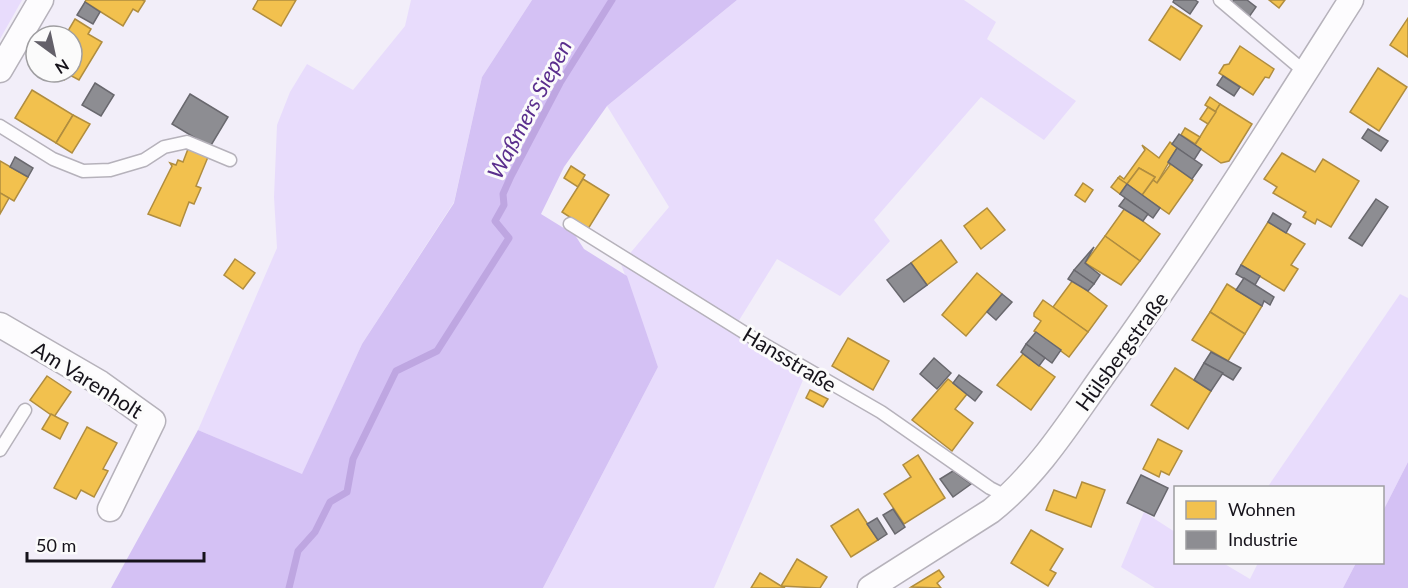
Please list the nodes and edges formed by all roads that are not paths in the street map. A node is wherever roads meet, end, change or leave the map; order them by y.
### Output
1 (41, 0) edge
2 (1220, 0) edge
3 (1351, 0) edge
4 (0, 70) edge
5 (1305, 72) junction
6 (0, 126) edge
7 (230, 160) dead end
8 (570, 224) dead end
9 (0, 325) edge
10 (25, 410) dead end
11 (0, 450) edge
12 (1008, 497) junction
13 (110, 509) dead end
14 (881, 585) edge

1 - 4 street
2 - 5 lane
3 - 5 street, Hülsbergstraße
5 - 12 street, Hülsbergstraße
6 - 7 lane
8 - 12 lane, Hansstraße
9 - 13 street, Am Varenholt
10 - 11 lane
12 - 14 street, Hülsbergstraße

